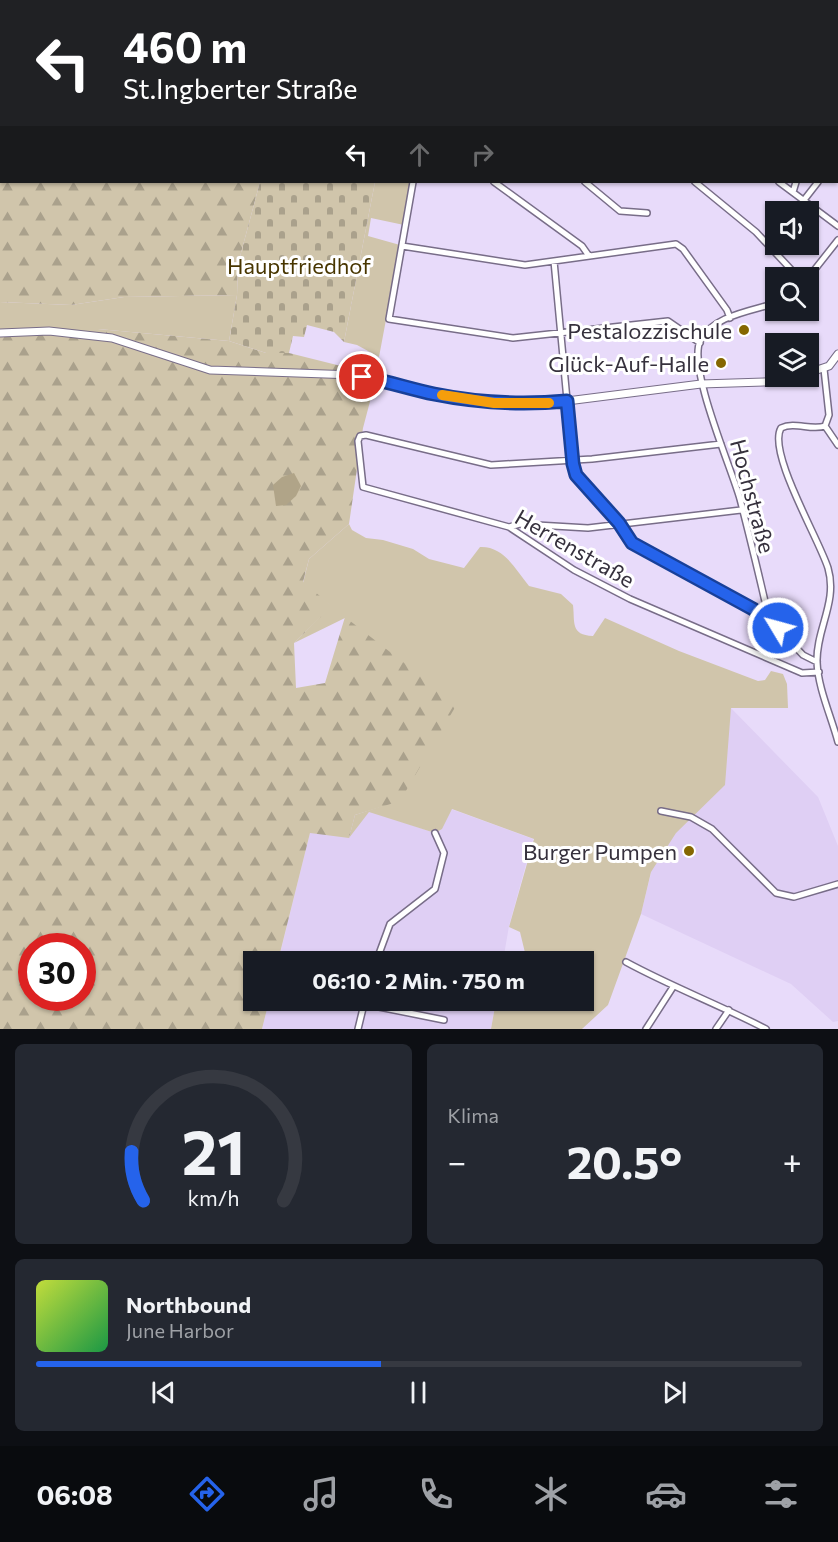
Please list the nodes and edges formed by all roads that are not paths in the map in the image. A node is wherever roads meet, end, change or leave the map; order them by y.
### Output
1 (413, 183) edge
2 (495, 183) edge
3 (586, 183) edge
4 (696, 183) edge
5 (780, 183) edge
6 (796, 183) edge
7 (817, 183) edge
8 (793, 192) junction
9 (804, 200) junction
10 (647, 213) dead end
11 (838, 226) edge
12 (838, 240) edge
13 (402, 246) junction
14 (589, 256) junction
15 (554, 261) junction
16 (789, 267) edge
17 (817, 267) edge
18 (765, 307) edge
19 (730, 318) junction
20 (0, 333) edge
21 (561, 334) junction
22 (699, 343) junction
23 (838, 354) edge
24 (824, 369) junction
25 (819, 370) edge
26 (765, 381) edge
27 (701, 384) junction
28 (567, 401) junction
29 (825, 426) junction
30 (722, 444) junction
31 (838, 445) edge
32 (572, 460) junction
33 (741, 510) junction
34 (619, 523) junction
35 (509, 527) junction
36 (838, 570) edge
37 (830, 574) junction
38 (769, 619) junction
39 (817, 662) junction
40 (819, 672) junction
41 (838, 742) edge
42 (661, 811) dead end
43 (435, 833) dead end
44 (838, 884) edge
45 (380, 951) edge
46 (626, 962) dead end
47 (673, 987) junction
48 (729, 1010) junction
49 (362, 1011) edge
50 (404, 1011) edge
51 (444, 1020) dead end
52 (358, 1029) edge
53 (646, 1029) edge
54 (716, 1029) edge
55 (766, 1029) edge

1 - 13 street
2 - 14 street
3 - 10 street
4 - 16 street
5 - 8 street
6 - 8 street
7 - 9 street
8 - 9 street
9 - 11 street
12 - 17 street
13 - 15 street
13 - 21 street
14 - 15 street
14 - 19 street
15 - 21 street
18 - 19 street
19 - 22 street
20 - 28 main road
21 - 22 street
21 - 28 street
22 - 27 street, Hochstraße
23 - 24 main road
24 - 25 main road
24 - 29 street
26 - 27 main road
27 - 28 main road
27 - 30 street, Hochstraße
28 - 32 street
29 - 31 street
29 - 37 street
30 - 32 street
30 - 33 street, Hochstraße
32 - 34 street
32 - 35 street, Herrenstraße
33 - 34 street
33 - 38 street, Hochstraße
34 - 35 street
34 - 38 street
35 - 40 street, Herrenstraße
36 - 37 street
37 - 39 street
38 - 39 street
39 - 40 street
40 - 41 street
42 - 44 street
43 - 45 street
46 - 47 street
47 - 48 street
47 - 53 street
48 - 54 street
48 - 55 street
49 - 52 street
50 - 51 street

